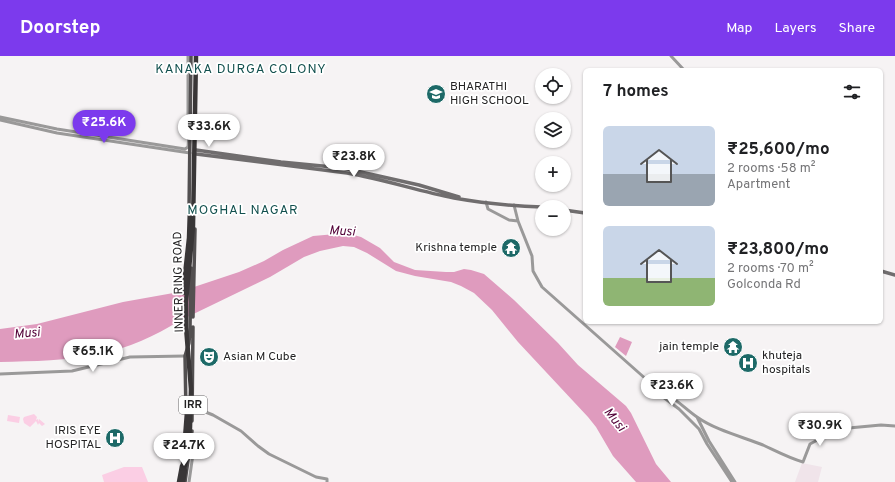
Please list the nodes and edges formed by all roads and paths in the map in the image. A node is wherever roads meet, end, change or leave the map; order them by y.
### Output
1 (191, 56) edge
2 (197, 56) edge
3 (671, 56) edge
4 (682, 68) edge
5 (0, 118) edge
6 (190, 132) junction
7 (196, 152) junction
8 (190, 153) junction
9 (189, 179) junction
10 (196, 179) junction
11 (486, 202) junction
12 (514, 205) junction
13 (535, 206) edge
14 (571, 211) edge
15 (583, 213) edge
16 (518, 221) junction
17 (192, 263) junction
18 (883, 272) edge
19 (895, 276) edge
20 (583, 324) edge
21 (583, 324) edge
22 (192, 328) junction
23 (185, 356) junction
24 (0, 374) edge
25 (653, 386) junction
26 (186, 406) junction
27 (193, 407) junction
28 (697, 417) junction
29 (692, 421) junction
30 (895, 426) edge
31 (191, 454) junction
32 (178, 482) edge
33 (184, 482) edge
34 (189, 482) edge
35 (327, 482) edge
36 (732, 482) edge
37 (735, 482) edge

1 - 6 main road, INNER RING ROAD / IRR
1 - 32 highway, bridge
2 - 7 main road
2 - 33 highway, bridge
3 - 4 street
5 - 6 street
5 - 8 street
6 - 8 main road, INNER RING ROAD / IRR
7 - 10 main road, INNER RING ROAD / IRR
7 - 11 main road
8 - 9 main road, INNER RING ROAD / IRR
9 - 10 main road
9 - 17 main road, INNER RING ROAD / IRR
10 - 17 main road, INNER RING ROAD / IRR
11 - 12 main road
11 - 16 street
12 - 13 main road
12 - 16 street
14 - 15 main road
16 - 20 street
17 - 22 main road, INNER RING ROAD / IRR
18 - 19 main road
21 - 25 street
22 - 23 main road, INNER RING ROAD / IRR
22 - 27 main road, INNER RING ROAD / IRR
23 - 24 street
23 - 26 main road, INNER RING ROAD / IRR
25 - 28 street
25 - 29 street
26 - 27 street
26 - 32 main road, INNER RING ROAD / IRR
27 - 31 main road, INNER RING ROAD / IRR
27 - 35 street
28 - 29 street
28 - 30 street
28 - 37 street
29 - 36 street
31 - 33 main road, INNER RING ROAD / IRR
31 - 34 street

